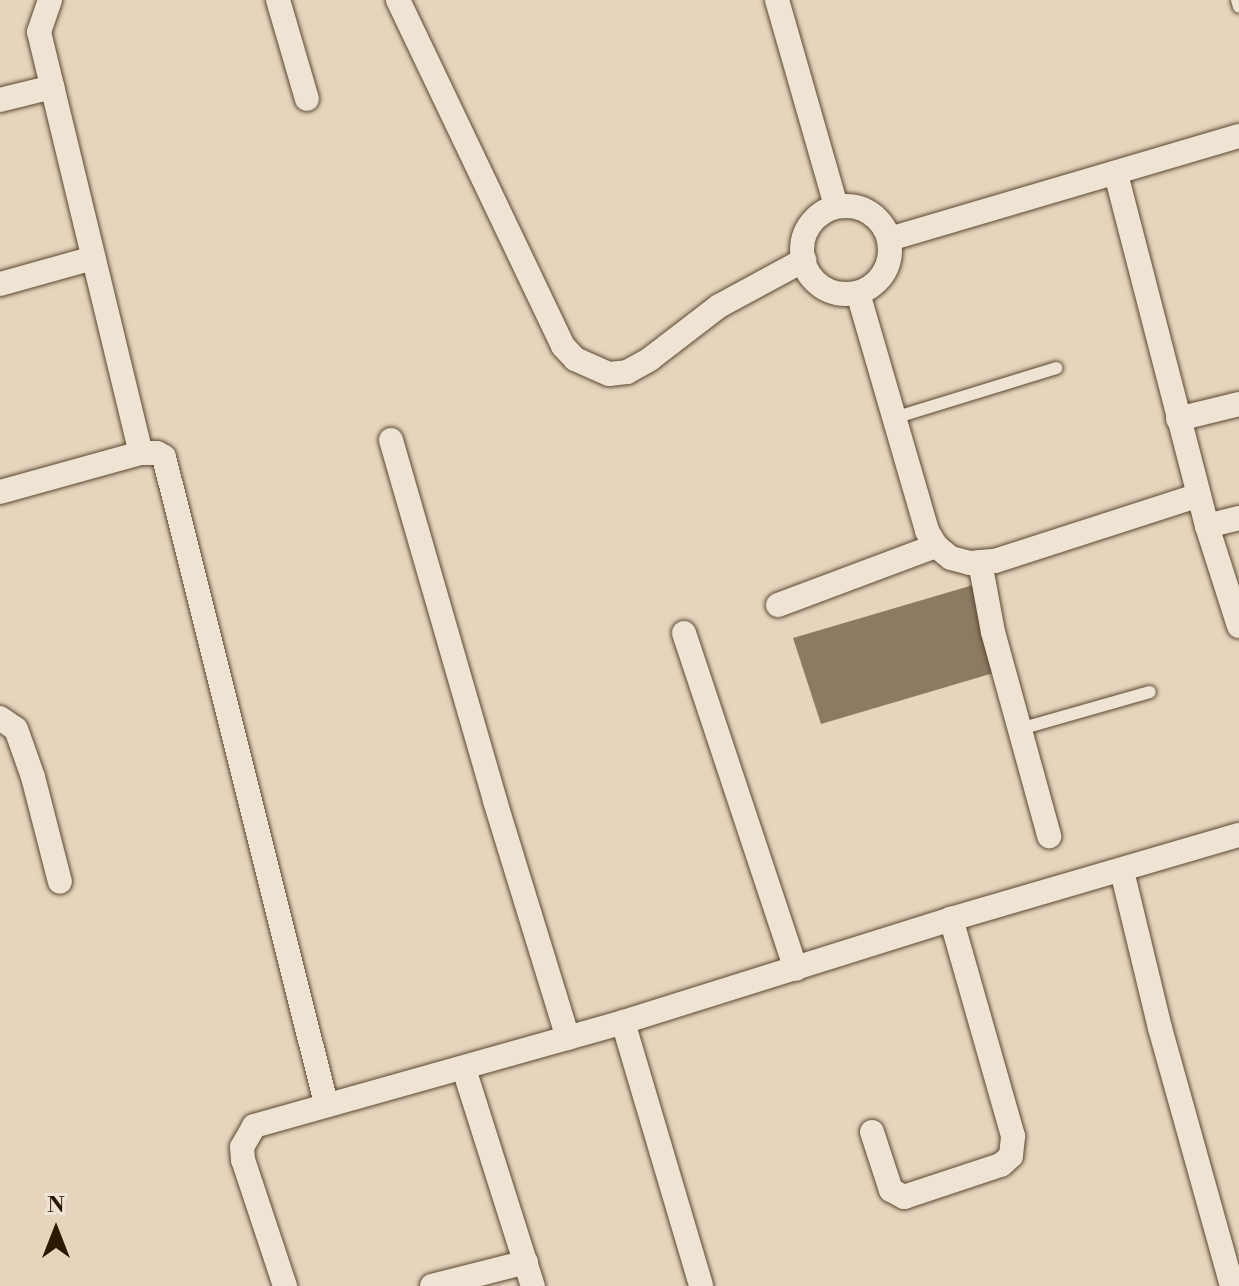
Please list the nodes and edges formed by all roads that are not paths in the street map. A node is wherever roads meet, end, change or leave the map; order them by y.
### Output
1 (50, 0) edge
2 (278, 0) edge
3 (398, 0) edge
4 (777, 0) edge
5 (1237, 0) edge
6 (1239, 7) edge
7 (52, 87) junction
8 (307, 99) dead end
9 (0, 100) edge
10 (1239, 136) edge
11 (1116, 174) junction
12 (836, 206) junction
13 (889, 239) junction
14 (93, 258) junction
15 (804, 260) junction
16 (0, 284) edge
17 (858, 293) junction
18 (1057, 368) dead end
19 (1239, 404) edge
20 (894, 418) junction
21 (1178, 419) junction
22 (391, 440) dead end
23 (141, 453) junction
24 (0, 492) edge
25 (1199, 495) junction
26 (1239, 518) edge
27 (1207, 526) junction
28 (936, 546) junction
29 (980, 562) junction
30 (778, 605) dead end
31 (1239, 626) edge
32 (684, 633) dead end
33 (1150, 692) dead end
34 (0, 718) edge
35 (1020, 729) junction
36 (1239, 835) edge
37 (1049, 836) dead end
38 (1122, 871) junction
39 (60, 882) dead end
40 (951, 919) junction
41 (796, 969) junction
42 (623, 1022) junction
43 (568, 1038) junction
44 (464, 1069) junction
45 (326, 1104) junction
46 (872, 1132) dead end
47 (526, 1262) junction
48 (285, 1286) edge
49 (432, 1286) edge
50 (533, 1286) edge
51 (701, 1286) edge
52 (1232, 1286) edge

1 - 7 street
2 - 8 street
3 - 15 street
4 - 12 street
5 - 6 lane
7 - 9 street
7 - 14 street
10 - 11 street
11 - 13 street
11 - 21 street
12 - 13 street
12 - 15 street
13 - 17 street
14 - 16 street
14 - 23 street
15 - 17 street
17 - 20 street
18 - 20 lane
19 - 21 street
20 - 28 street
21 - 25 street
22 - 43 street
23 - 24 street
23 - 45 street
25 - 27 street
25 - 29 street
26 - 27 street
27 - 31 street
28 - 29 street
28 - 30 street
29 - 35 street
32 - 41 street
33 - 35 lane
34 - 39 street
35 - 37 street
36 - 38 street
38 - 40 street
38 - 52 street
40 - 41 street
40 - 46 street
41 - 42 street
42 - 43 street
42 - 51 street
43 - 44 street
44 - 45 street
44 - 47 street
45 - 48 street
47 - 49 street
47 - 50 street

